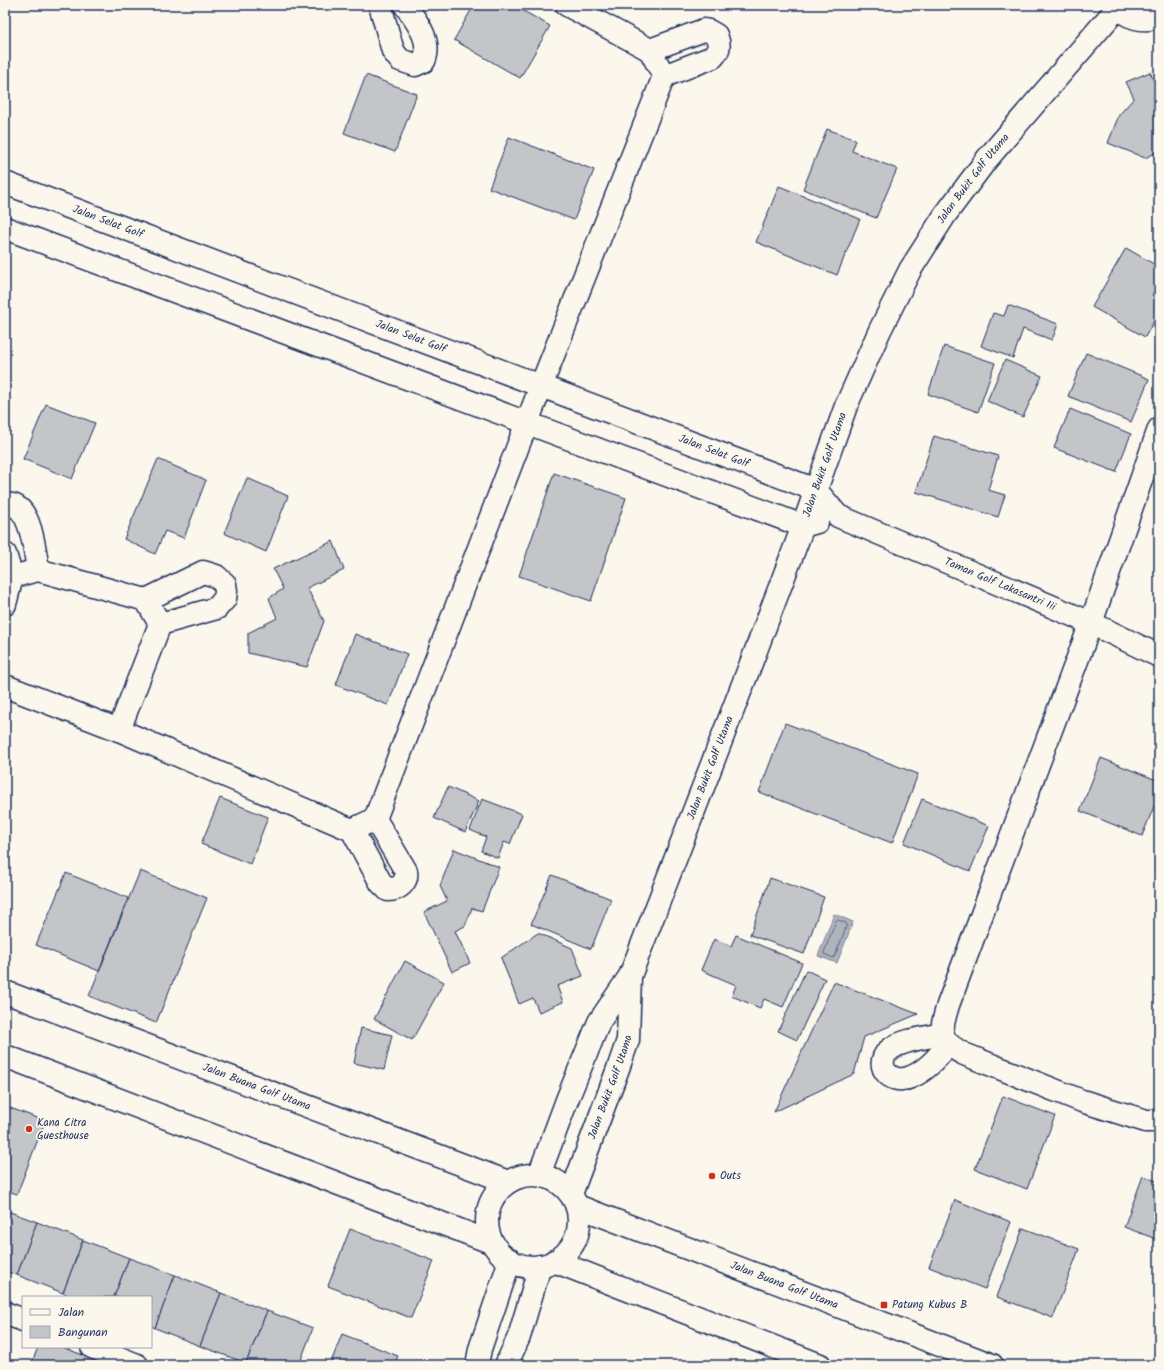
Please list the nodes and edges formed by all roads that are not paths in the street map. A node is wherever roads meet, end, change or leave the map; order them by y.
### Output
1 (380, 5) edge
2 (405, 5) edge
3 (567, 5) edge
4 (1117, 6) edge
5 (1154, 22) edge
6 (650, 50) junction
7 (664, 76) junction
8 (5, 183) edge
9 (5, 228) edge
10 (541, 386) junction
11 (527, 423) junction
12 (1159, 429) edge
13 (816, 490) junction
14 (5, 505) edge
15 (838, 516) junction
16 (803, 526) junction
17 (5, 554) edge
18 (38, 570) junction
19 (12, 577) junction
20 (146, 600) junction
21 (5, 604) edge
22 (1091, 623) junction
23 (160, 624) junction
24 (1159, 656) edge
25 (5, 686) edge
26 (119, 730) junction
27 (374, 819) junction
28 (352, 830) junction
29 (630, 976) junction
30 (5, 992) edge
31 (5, 1056) edge
32 (1159, 1121) edge
33 (539, 1175) junction
34 (508, 1182) junction
35 (574, 1200) junction
36 (493, 1244) junction
37 (510, 1260) junction
38 (547, 1264) junction
39 (94, 1348) edge
40 (137, 1365) edge
41 (477, 1365) edge
42 (506, 1365) edge
43 (820, 1365) edge
44 (992, 1365) edge

1 - 2 street
3 - 6 street
4 - 5 street
4 - 13 street, Jalan Bukit Golf Utama
6 - 7 street
6 - 7 street
7 - 10 street
8 - 10 street, Jalan Selat Golf
9 - 11 street
10 - 11 street
10 - 13 street, Jalan Selat Golf
11 - 16 street
11 - 27 street
12 - 22 street
13 - 15 street, Taman Golf Lakasantri Iii
13 - 16 street, Jalan Bukit Golf Utama
14 - 18 street
15 - 16 street
15 - 22 street, Taman Golf Lakasantri Iii
16 - 29 street, Jalan Bukit Golf Utama
17 - 19 street
18 - 19 street
18 - 20 street
19 - 21 street
20 - 23 street
20 - 23 street
22 - 24 street, Taman Golf Lakasantri Iii
22 - 32 street
23 - 26 street
25 - 26 street
26 - 28 street
27 - 28 street
27 - 28 street
29 - 33 street, Jalan Bukit Golf Utama
29 - 35 street, Jalan Bukit Golf Utama
30 - 34 street, Jalan Buana Golf Utama
31 - 36 street
33 - 34 street
33 - 35 street
34 - 36 street
35 - 38 street
35 - 44 street, Jalan Buana Golf Utama
36 - 37 street
37 - 38 street
37 - 41 street
38 - 42 street
38 - 43 street
39 - 40 street

